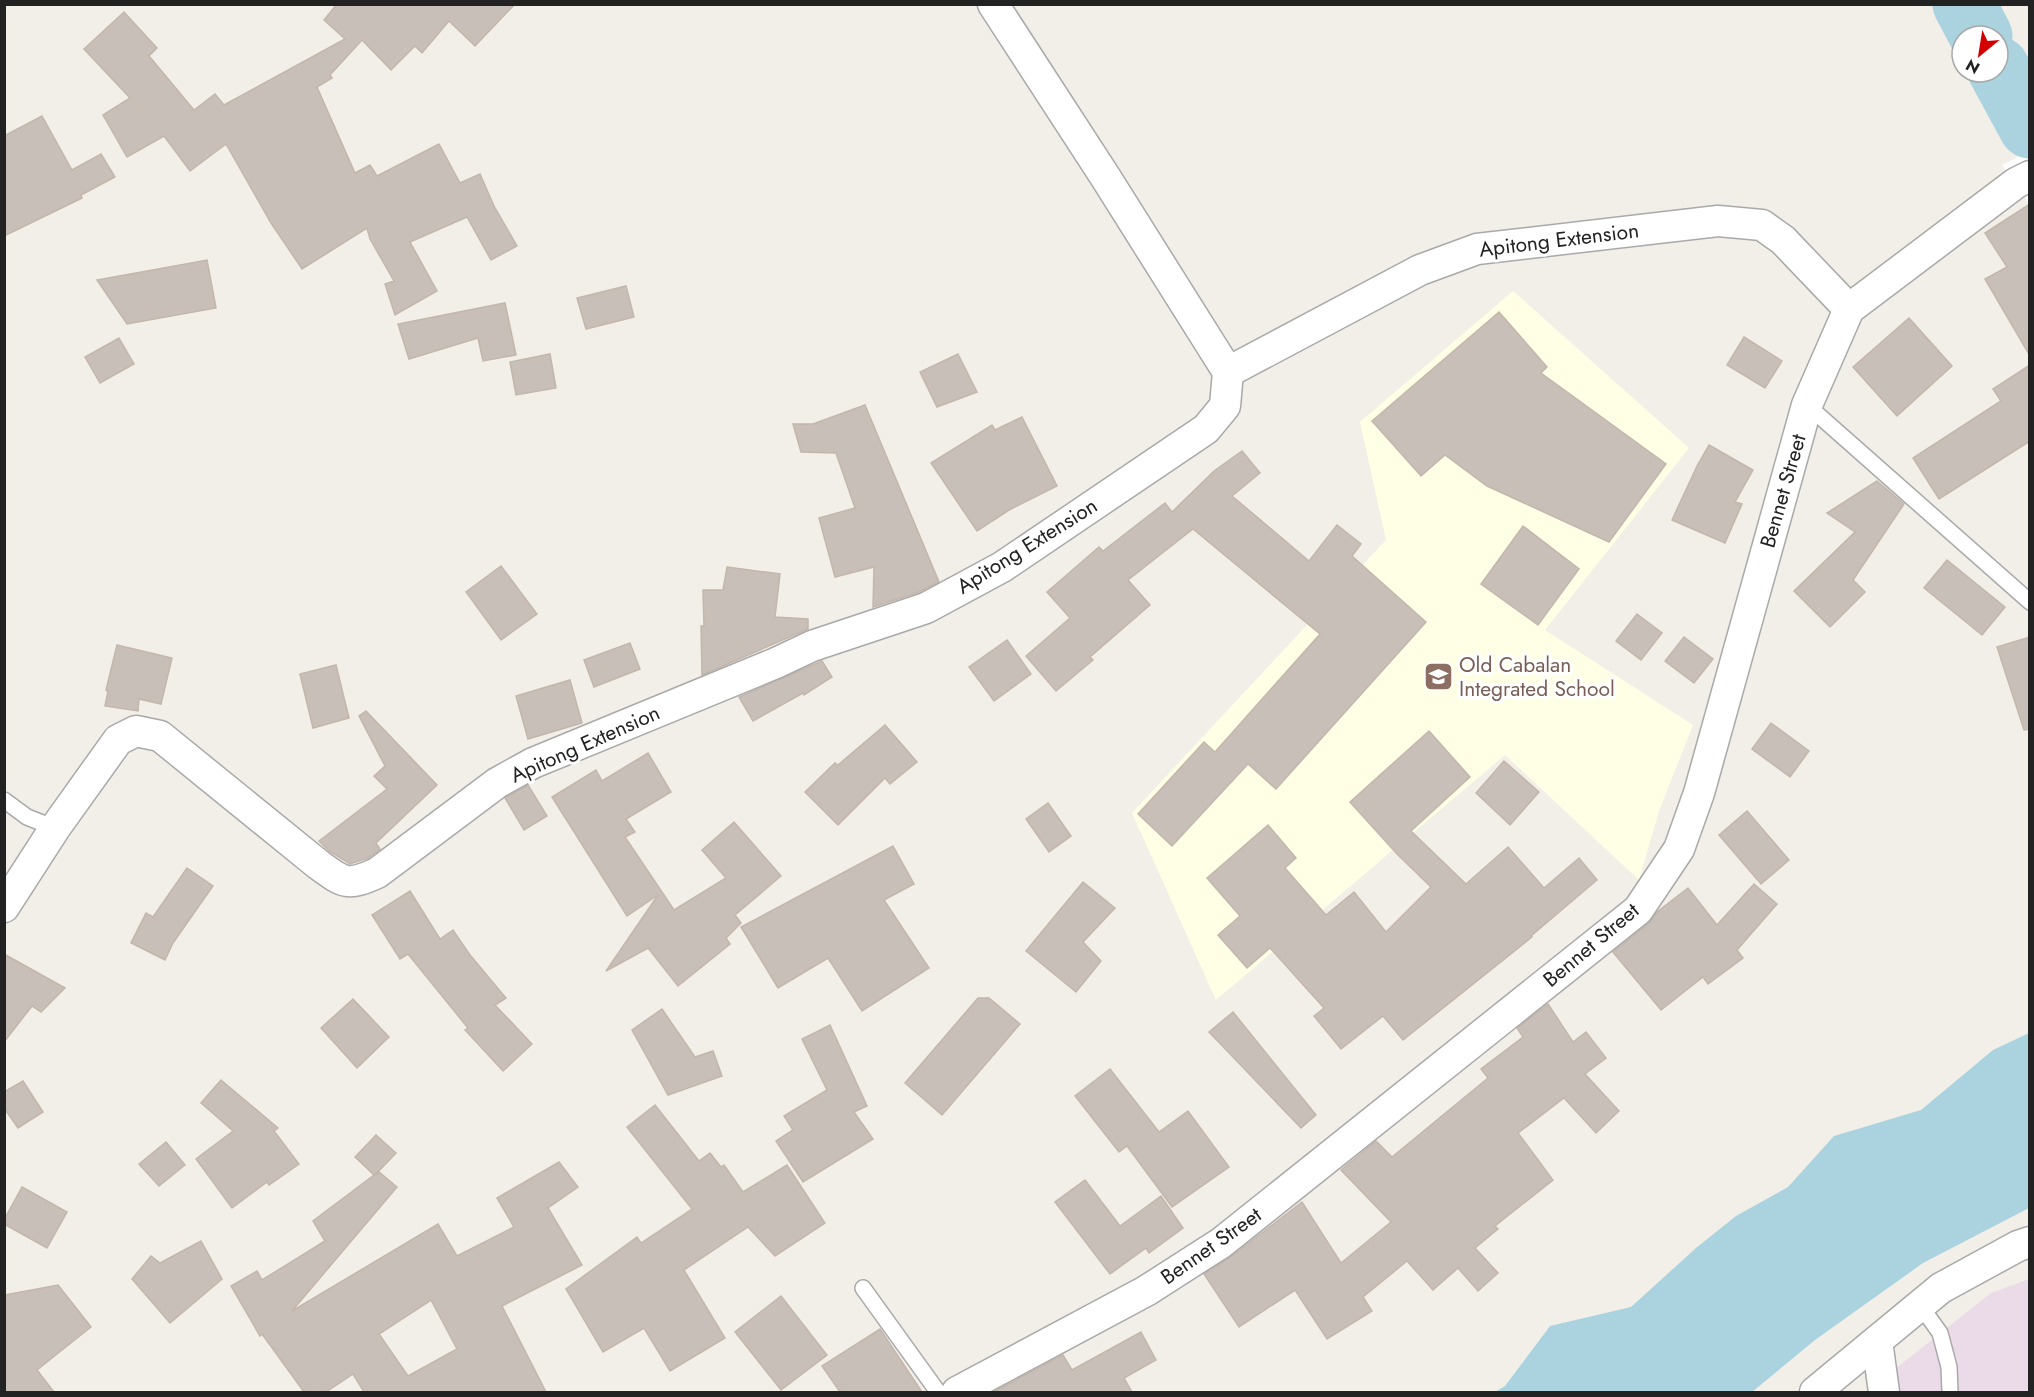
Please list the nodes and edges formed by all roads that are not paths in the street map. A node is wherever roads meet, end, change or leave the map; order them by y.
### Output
1 (993, 4) edge
2 (2023, 180) edge
3 (1849, 309) junction
4 (1228, 372) junction
5 (1808, 405) junction
6 (2030, 602) edge
7 (4, 800) edge
8 (55, 828) junction
9 (4, 907) edge
10 (2030, 1242) edge
11 (863, 1288) dead end
12 (1920, 1305) junction
13 (1877, 1341) junction
14 (938, 1392) edge
15 (957, 1392) edge
16 (1815, 1392) edge
17 (1884, 1392) edge
18 (1950, 1392) edge

1 - 4 street
2 - 3 street, Bennet Street
3 - 4 street, Apitong Extension
3 - 5 street, Bennet Street
4 - 8 street, Apitong Extension
5 - 6 lane
5 - 15 street, Bennet Street
7 - 8 lane
8 - 9 street, Apitong Extension
10 - 12 street
11 - 14 lane
12 - 13 street
12 - 18 lane
13 - 16 street
13 - 17 street

